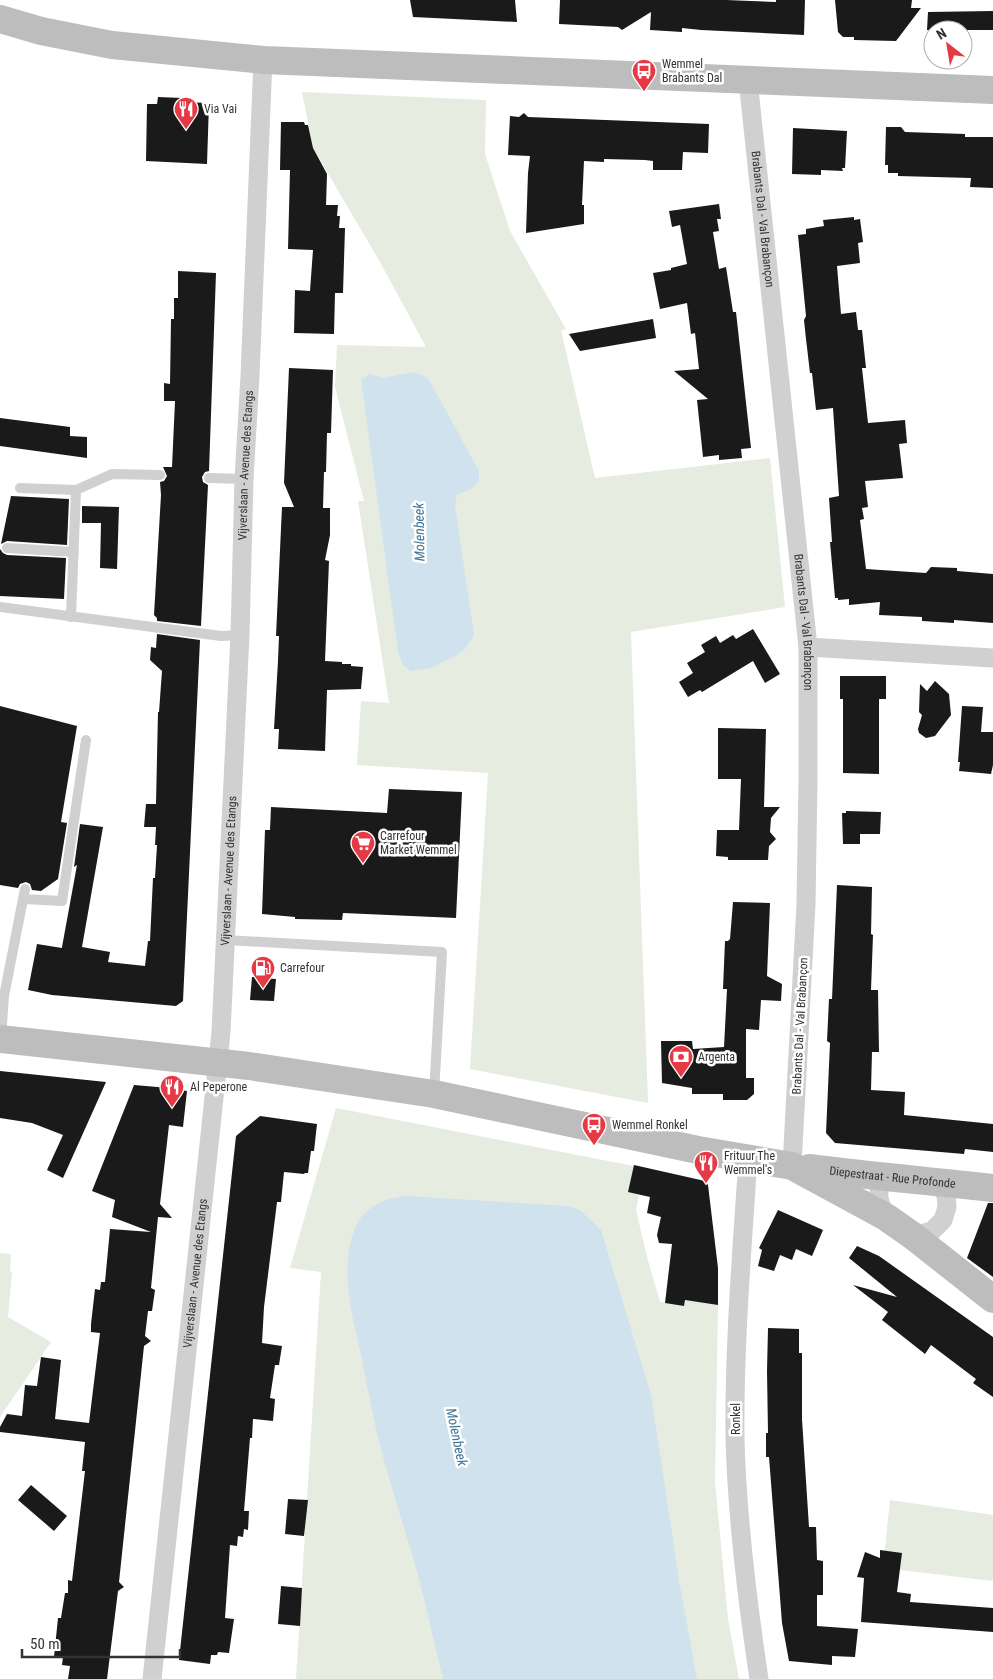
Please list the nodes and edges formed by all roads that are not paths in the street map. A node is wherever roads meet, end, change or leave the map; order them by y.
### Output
1 (0, 19) edge
2 (263, 59) junction
3 (748, 80) junction
4 (993, 90) edge
5 (160, 475) dead end
6 (209, 478) dead end
7 (244, 479) junction
8 (20, 488) dead end
9 (76, 490) junction
10 (7, 548) dead end
11 (74, 552) junction
12 (0, 607) edge
13 (71, 617) junction
14 (240, 635) junction
15 (808, 647) junction
16 (993, 658) edge
17 (86, 740) dead end
18 (225, 940) junction
19 (2, 996) edge
20 (1, 1039) edge
21 (219, 1063) junction
22 (434, 1094) junction
23 (748, 1158) junction
24 (792, 1166) junction
25 (888, 1178) junction
26 (935, 1181) junction
27 (993, 1188) edge
28 (886, 1216) junction
29 (913, 1236) junction
30 (993, 1299) edge
31 (152, 1679) edge
32 (759, 1679) edge

1 - 2 main road
2 - 3 main road
2 - 7 street, Vijverslaan - Avenue des Etangs
3 - 4 main road
3 - 15 street, Brabants Dal - Val Brabançon
5 - 9 lane
6 - 7 lane
7 - 14 street, Vijverslaan - Avenue des Etangs
8 - 9 lane
9 - 11 lane
10 - 11 lane
11 - 13 lane
12 - 13 lane
13 - 14 lane
14 - 18 street, Vijverslaan - Avenue des Etangs
15 - 16 street
15 - 24 street, Brabants Dal - Val Brabançon
17 - 19 lane
18 - 21 street, Vijverslaan - Avenue des Etangs
18 - 22 lane
19 - 20 lane
20 - 21 main road
21 - 22 main road
21 - 31 street, Vijverslaan - Avenue des Etangs
22 - 23 main road
23 - 24 main road
23 - 32 street, Ronkel
24 - 25 main road, Diepestraat - Rue Profonde
24 - 28 main road
25 - 26 main road, Diepestraat - Rue Profonde
25 - 28 street
26 - 27 main road, Diepestraat - Rue Profonde
26 - 29 street
28 - 29 main road
29 - 30 main road

